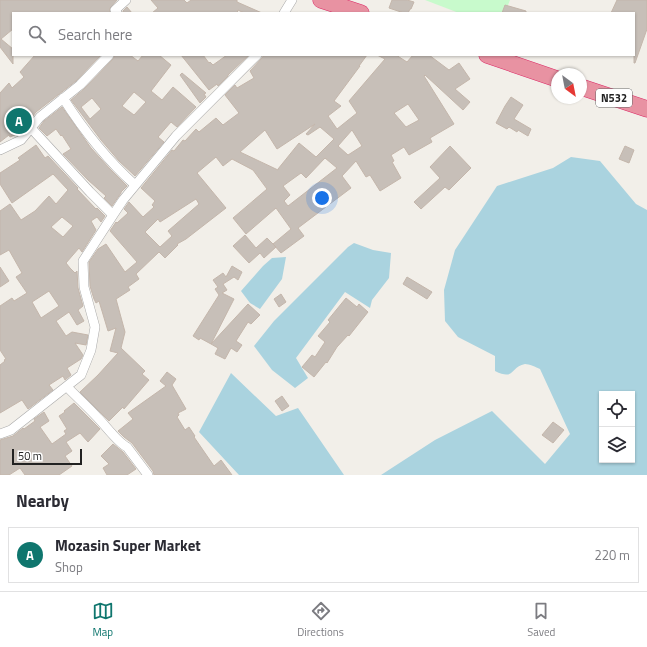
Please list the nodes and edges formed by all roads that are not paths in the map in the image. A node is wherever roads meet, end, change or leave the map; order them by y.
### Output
1 (126, 0) edge
2 (292, 0) edge
3 (320, 0) edge
4 (116, 12) edge
5 (285, 12) edge
6 (358, 12) edge
7 (108, 56) edge
8 (256, 56) edge
9 (490, 56) edge
10 (551, 77) edge
11 (587, 89) edge
12 (63, 98) junction
13 (647, 109) edge
14 (31, 128) junction
15 (0, 150) edge
16 (135, 185) junction
17 (113, 215) junction
18 (67, 386) junction
19 (0, 434) edge
20 (148, 475) edge

1 - 4 street
2 - 5 street
3 - 6 highway
7 - 12 street
8 - 16 street
9 - 10 highway
11 - 13 highway, N532
12 - 14 street
12 - 16 street
14 - 15 street
14 - 17 street
16 - 17 street
17 - 18 street
18 - 19 street
18 - 20 street

